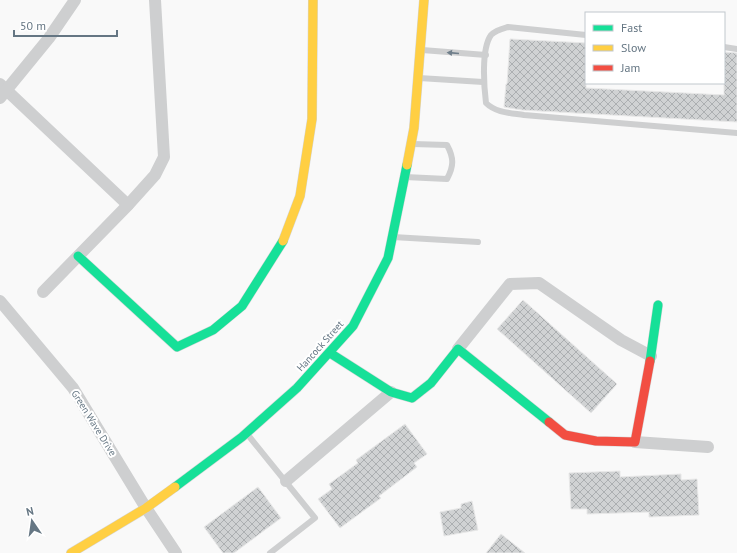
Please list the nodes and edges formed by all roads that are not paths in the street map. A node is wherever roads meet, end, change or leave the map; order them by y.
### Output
1 (75, 0) edge
2 (155, 0) edge
3 (313, 0) edge
4 (424, 0) edge
5 (585, 35) edge
6 (725, 48) edge
7 (737, 49) edge
8 (420, 50) junction
9 (486, 55) junction
10 (418, 78) junction
11 (483, 82) junction
12 (2, 91) edge
13 (737, 133) edge
14 (410, 144) junction
15 (404, 177) junction
16 (128, 205) junction
17 (392, 237) junction
18 (478, 242) dead end
19 (78, 256) junction
20 (44, 292) dead end
21 (0, 301) edge
22 (658, 305) dead end
23 (458, 349) junction
24 (330, 353) junction
25 (650, 356) junction
26 (391, 392) junction
27 (247, 433) junction
28 (636, 442) junction
29 (708, 447) dead end
30 (286, 482) junction
31 (146, 508) junction
32 (71, 553) edge
33 (176, 553) edge
34 (270, 553) edge

1 - 12 street
2 - 16 street
3 - 19 street
4 - 8 street, Hancock Street
5 - 9 lane
6 - 7 lane
9 -> 8 lane
8 - 10 street, Hancock Street
9 - 11 lane
10 - 11 lane
10 - 14 street, Hancock Street
11 - 13 lane
12 - 16 street
14 - 15 street, Hancock Street
14 - 15 lane
15 - 17 street, Hancock Street
16 - 19 street
17 - 18 lane
17 - 24 street, Hancock Street
19 - 20 street
21 - 31 street, Green Wave Drive
22 - 25 street
23 - 25 street
23 - 26 street
23 - 28 street
24 - 26 street
24 - 27 street, Hancock Street
25 - 28 street
26 - 30 street
27 - 30 lane
27 - 31 street, Hancock Street
28 - 29 street
30 - 34 lane
31 - 32 street, Hancock Street
31 - 33 street, Green Wave Drive

